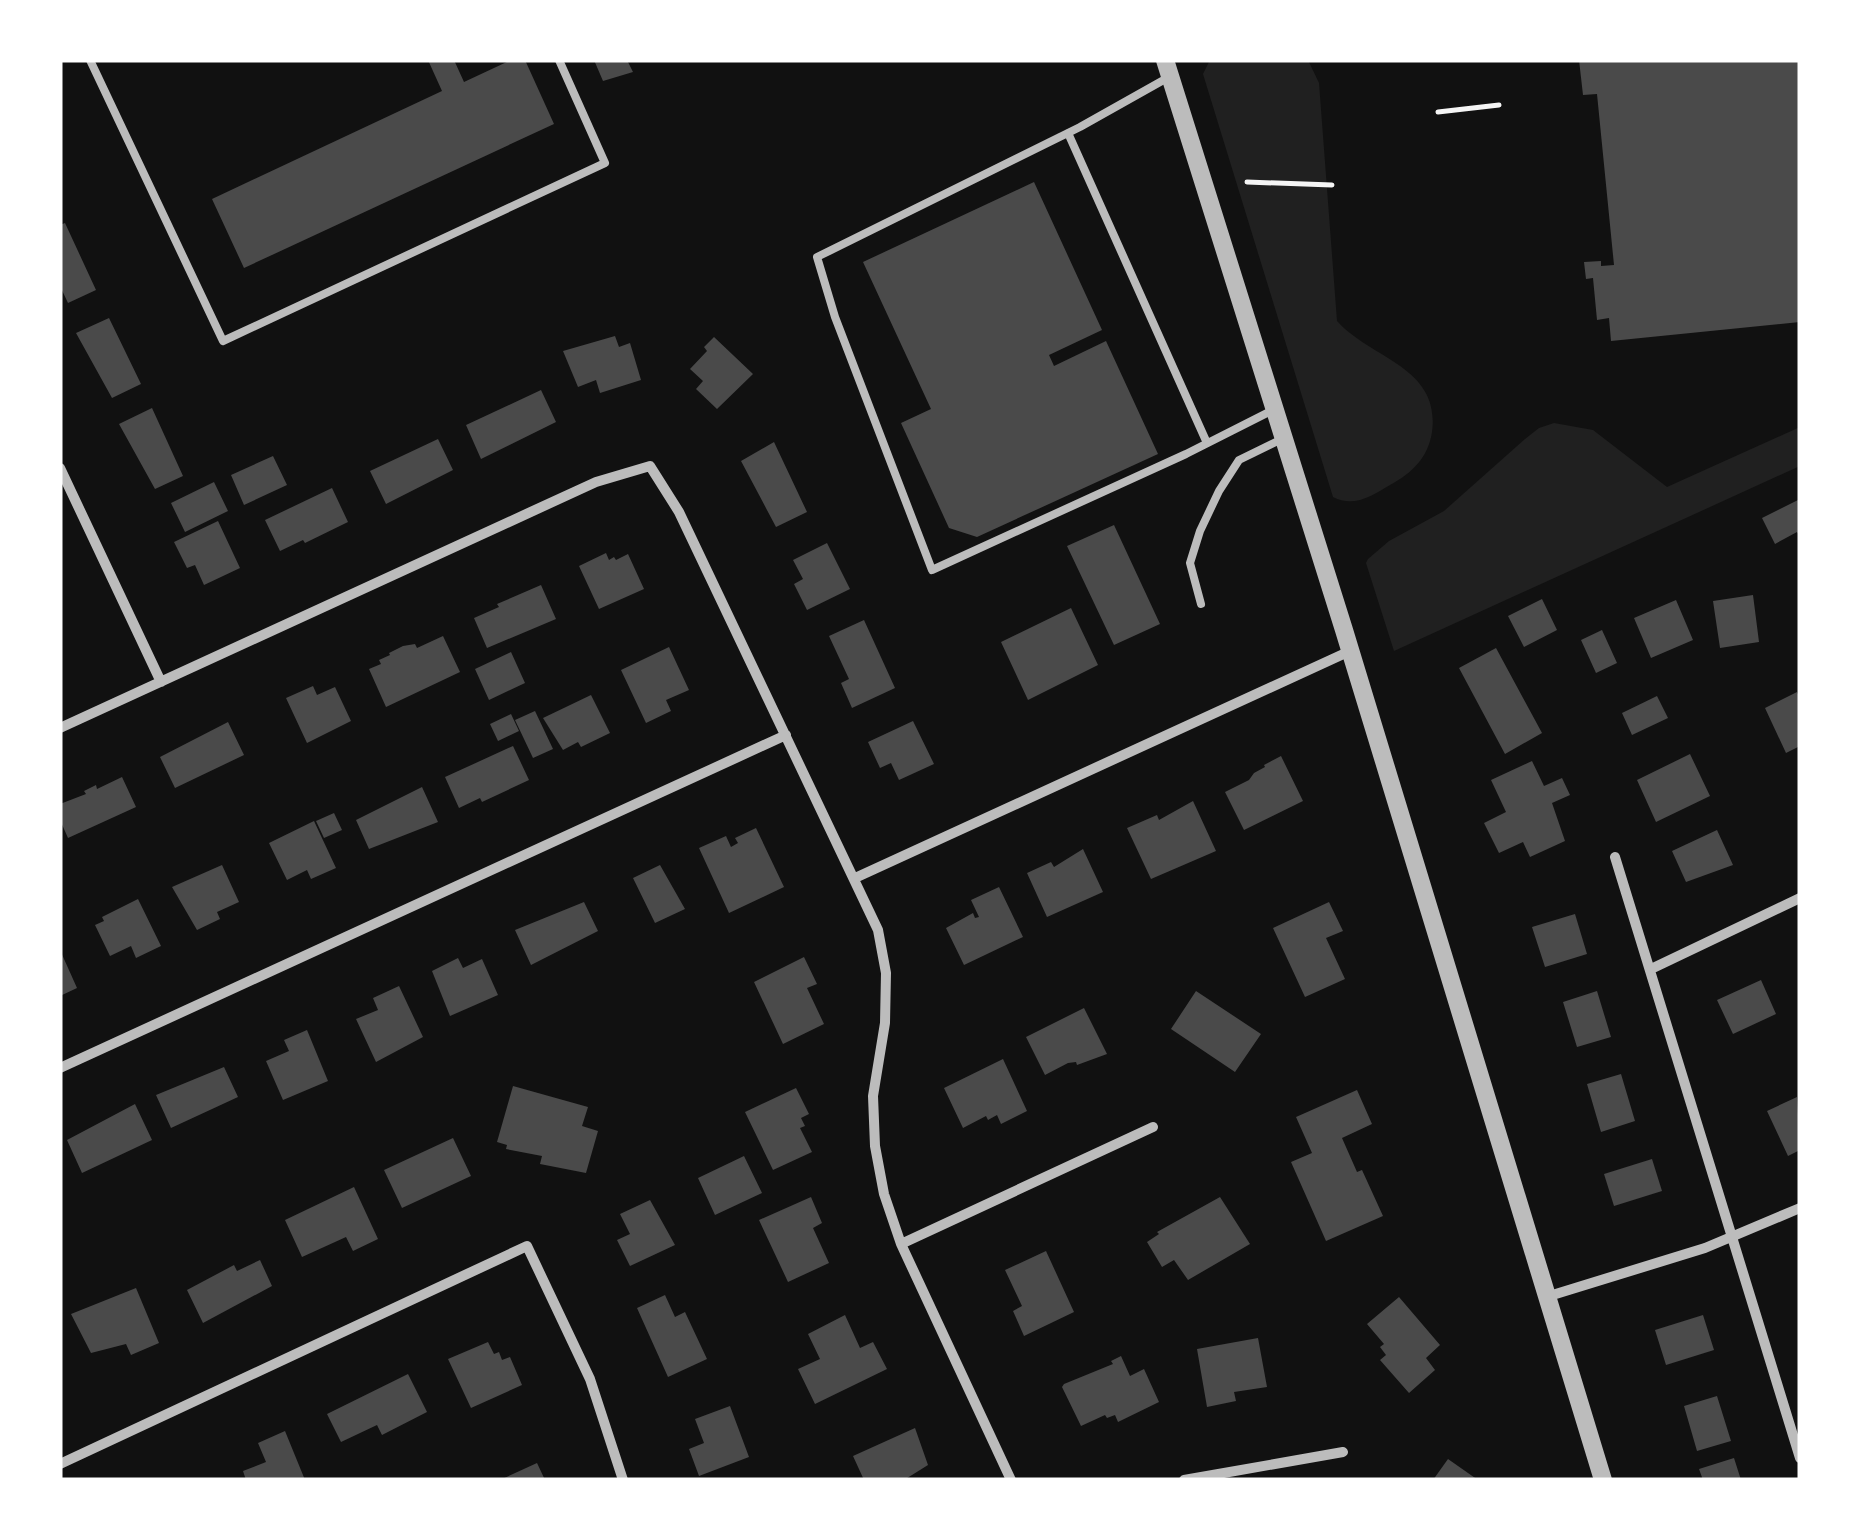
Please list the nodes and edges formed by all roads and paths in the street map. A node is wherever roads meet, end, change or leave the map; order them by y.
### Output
1 (90, 60) edge
2 (560, 60) edge
3 (1167, 68) edge
4 (1499, 105) dead end
5 (1438, 112) dead end
6 (1068, 133) junction
7 (1247, 182) dead end
8 (1332, 184) dead end
9 (1276, 409) junction
10 (1284, 438) junction
11 (1207, 443) junction
12 (60, 468) edge
13 (1202, 604) dead end
14 (1350, 651) junction
15 (161, 682) junction
16 (60, 728) edge
17 (786, 735) junction
18 (1615, 857) dead end
19 (855, 878) junction
20 (1800, 898) edge
21 (1651, 969) junction
22 (60, 1068) edge
23 (1154, 1126) dead end
24 (1800, 1208) edge
25 (1733, 1237) junction
26 (900, 1244) junction
27 (1546, 1297) junction
28 (1343, 1452) dead end
29 (1800, 1458) edge
30 (60, 1464) edge
31 (624, 1480) edge
32 (1011, 1480) edge
33 (1184, 1480) edge
34 (1603, 1480) edge

1 - 2 lane
3 - 6 lane
3 - 9 street
4 - 5 path
6 - 11 lane
6 - 11 lane
7 - 8 path
9 - 10 street
9 - 11 lane
10 - 13 lane
10 - 14 street
12 - 15 street
14 - 19 street
14 - 27 street
15 - 16 street
15 - 17 street
17 - 19 street
17 - 22 street
18 - 21 street
19 - 26 street
20 - 21 street
21 - 25 street
23 - 26 street
24 - 25 street
25 - 27 street
25 - 29 street
26 - 32 street
27 - 34 street
28 - 33 street
30 - 31 street

